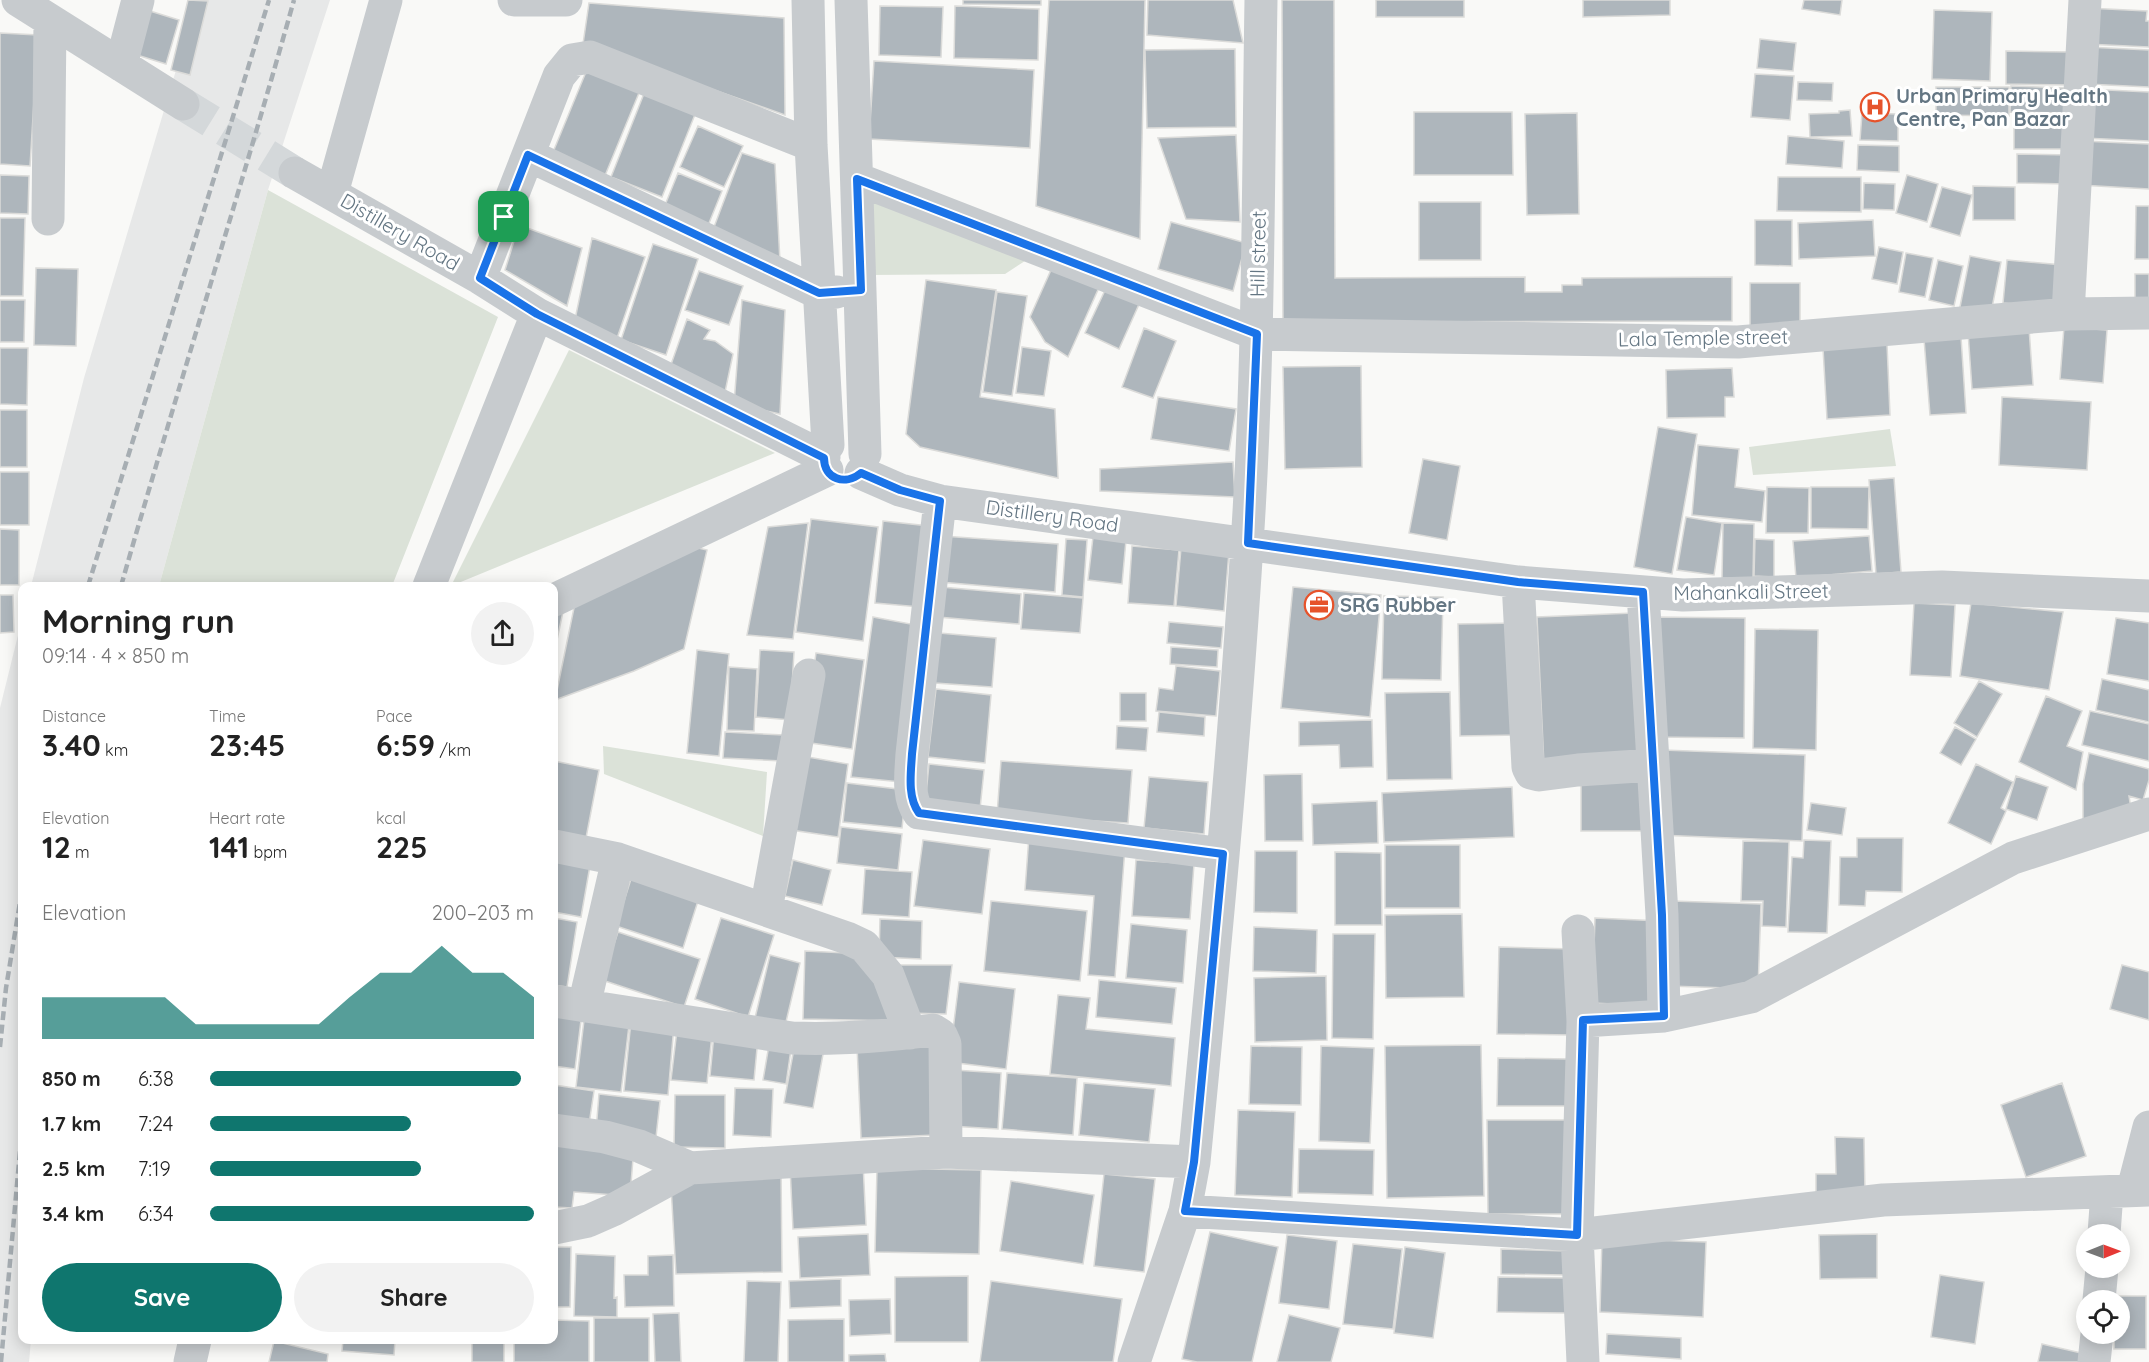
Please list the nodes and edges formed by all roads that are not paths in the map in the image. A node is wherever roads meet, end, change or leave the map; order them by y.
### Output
1 (18, 0) edge
2 (138, 0) edge
3 (386, 0) edge
4 (514, 0) edge
5 (566, 0) edge
6 (808, 0) edge
7 (851, 0) edge
8 (1261, 0) edge
9 (2085, 0) edge
10 (50, 21) junction
11 (121, 65) junction
12 (183, 104) tunnel mouth
13 (811, 145) junction
14 (528, 155) junction
15 (295, 173) tunnel mouth
16 (857, 179) junction
17 (332, 193) junction
18 (48, 219) dead end
19 (480, 278) junction
20 (861, 290) junction
21 (819, 293) junction
22 (2149, 313) edge
23 (537, 314) junction
24 (2068, 314) junction
25 (1257, 334) junction
26 (826, 458) junction
27 (863, 464) junction
28 (940, 501) junction
29 (1248, 543) junction
30 (431, 582) edge
31 (1518, 582) junction
32 (1643, 592) junction
33 (2149, 596) edge
34 (558, 598) edge
35 (809, 675) dead end
36 (1653, 765) junction
37 (2149, 814) edge
38 (558, 847) edge
39 (1223, 854) junction
40 (618, 860) junction
41 (766, 910) junction
42 (1578, 931) dead end
43 (569, 1004) edge
44 (1664, 1016) junction
45 (1583, 1020) junction
46 (910, 1033) junction
47 (2149, 1127) edge
48 (558, 1131) edge
49 (946, 1152) junction
50 (1194, 1162) junction
51 (690, 1168) junction
52 (2130, 1190) edge
53 (1185, 1211) junction
54 (2110, 1224) edge
55 (558, 1227) edge
56 (1577, 1235) junction
57 (194, 1344) edge
58 (2096, 1344) edge
59 (190, 1362) edge
60 (1134, 1362) edge
61 (1582, 1362) edge
62 (2094, 1362) edge

1 - 10 street
2 - 11 street
3 - 17 street
4 - 5 street
6 - 13 street
7 - 16 street
8 - 25 street, Hill street
9 - 24 street
10 - 11 street
10 - 18 street
11 - 12 street
13 - 14 street
13 - 21 street
14 - 19 street
14 - 21 street
15 - 17 street, Distillery Road
16 - 20 street
16 - 25 street
17 - 19 street, Distillery Road
19 - 23 street, Distillery Road
20 - 21 street
20 - 27 street
21 - 26 street
22 - 24 street, Lala Temple street
23 - 26 street, Distillery Road
23 - 30 street
24 - 25 street, Lala Temple street
25 - 29 street, Hill street
26 - 27 street, Distillery Road
26 - 34 street
27 - 28 street, Distillery Road
28 - 29 street, Distillery Road
28 - 39 street
29 - 31 street, Mahankali Street
29 - 39 street, Hill street
31 - 32 street, Mahankali Street
31 - 36 street
32 - 33 street, Mahankali Street
32 - 36 street
35 - 41 street
36 - 44 street
37 - 44 street
38 - 40 street
39 - 50 street, Hill street
40 - 41 street
40 - 43 street
41 - 46 street
42 - 45 street
43 - 46 street
44 - 45 street
45 - 56 street
46 - 49 street
47 - 52 street
48 - 51 street
49 - 50 street
49 - 51 street
50 - 53 street, Hill street
51 - 55 street
52 - 54 street
52 - 56 street
53 - 56 street
53 - 60 street, Hill street
56 - 61 street
57 - 59 street
58 - 62 street

